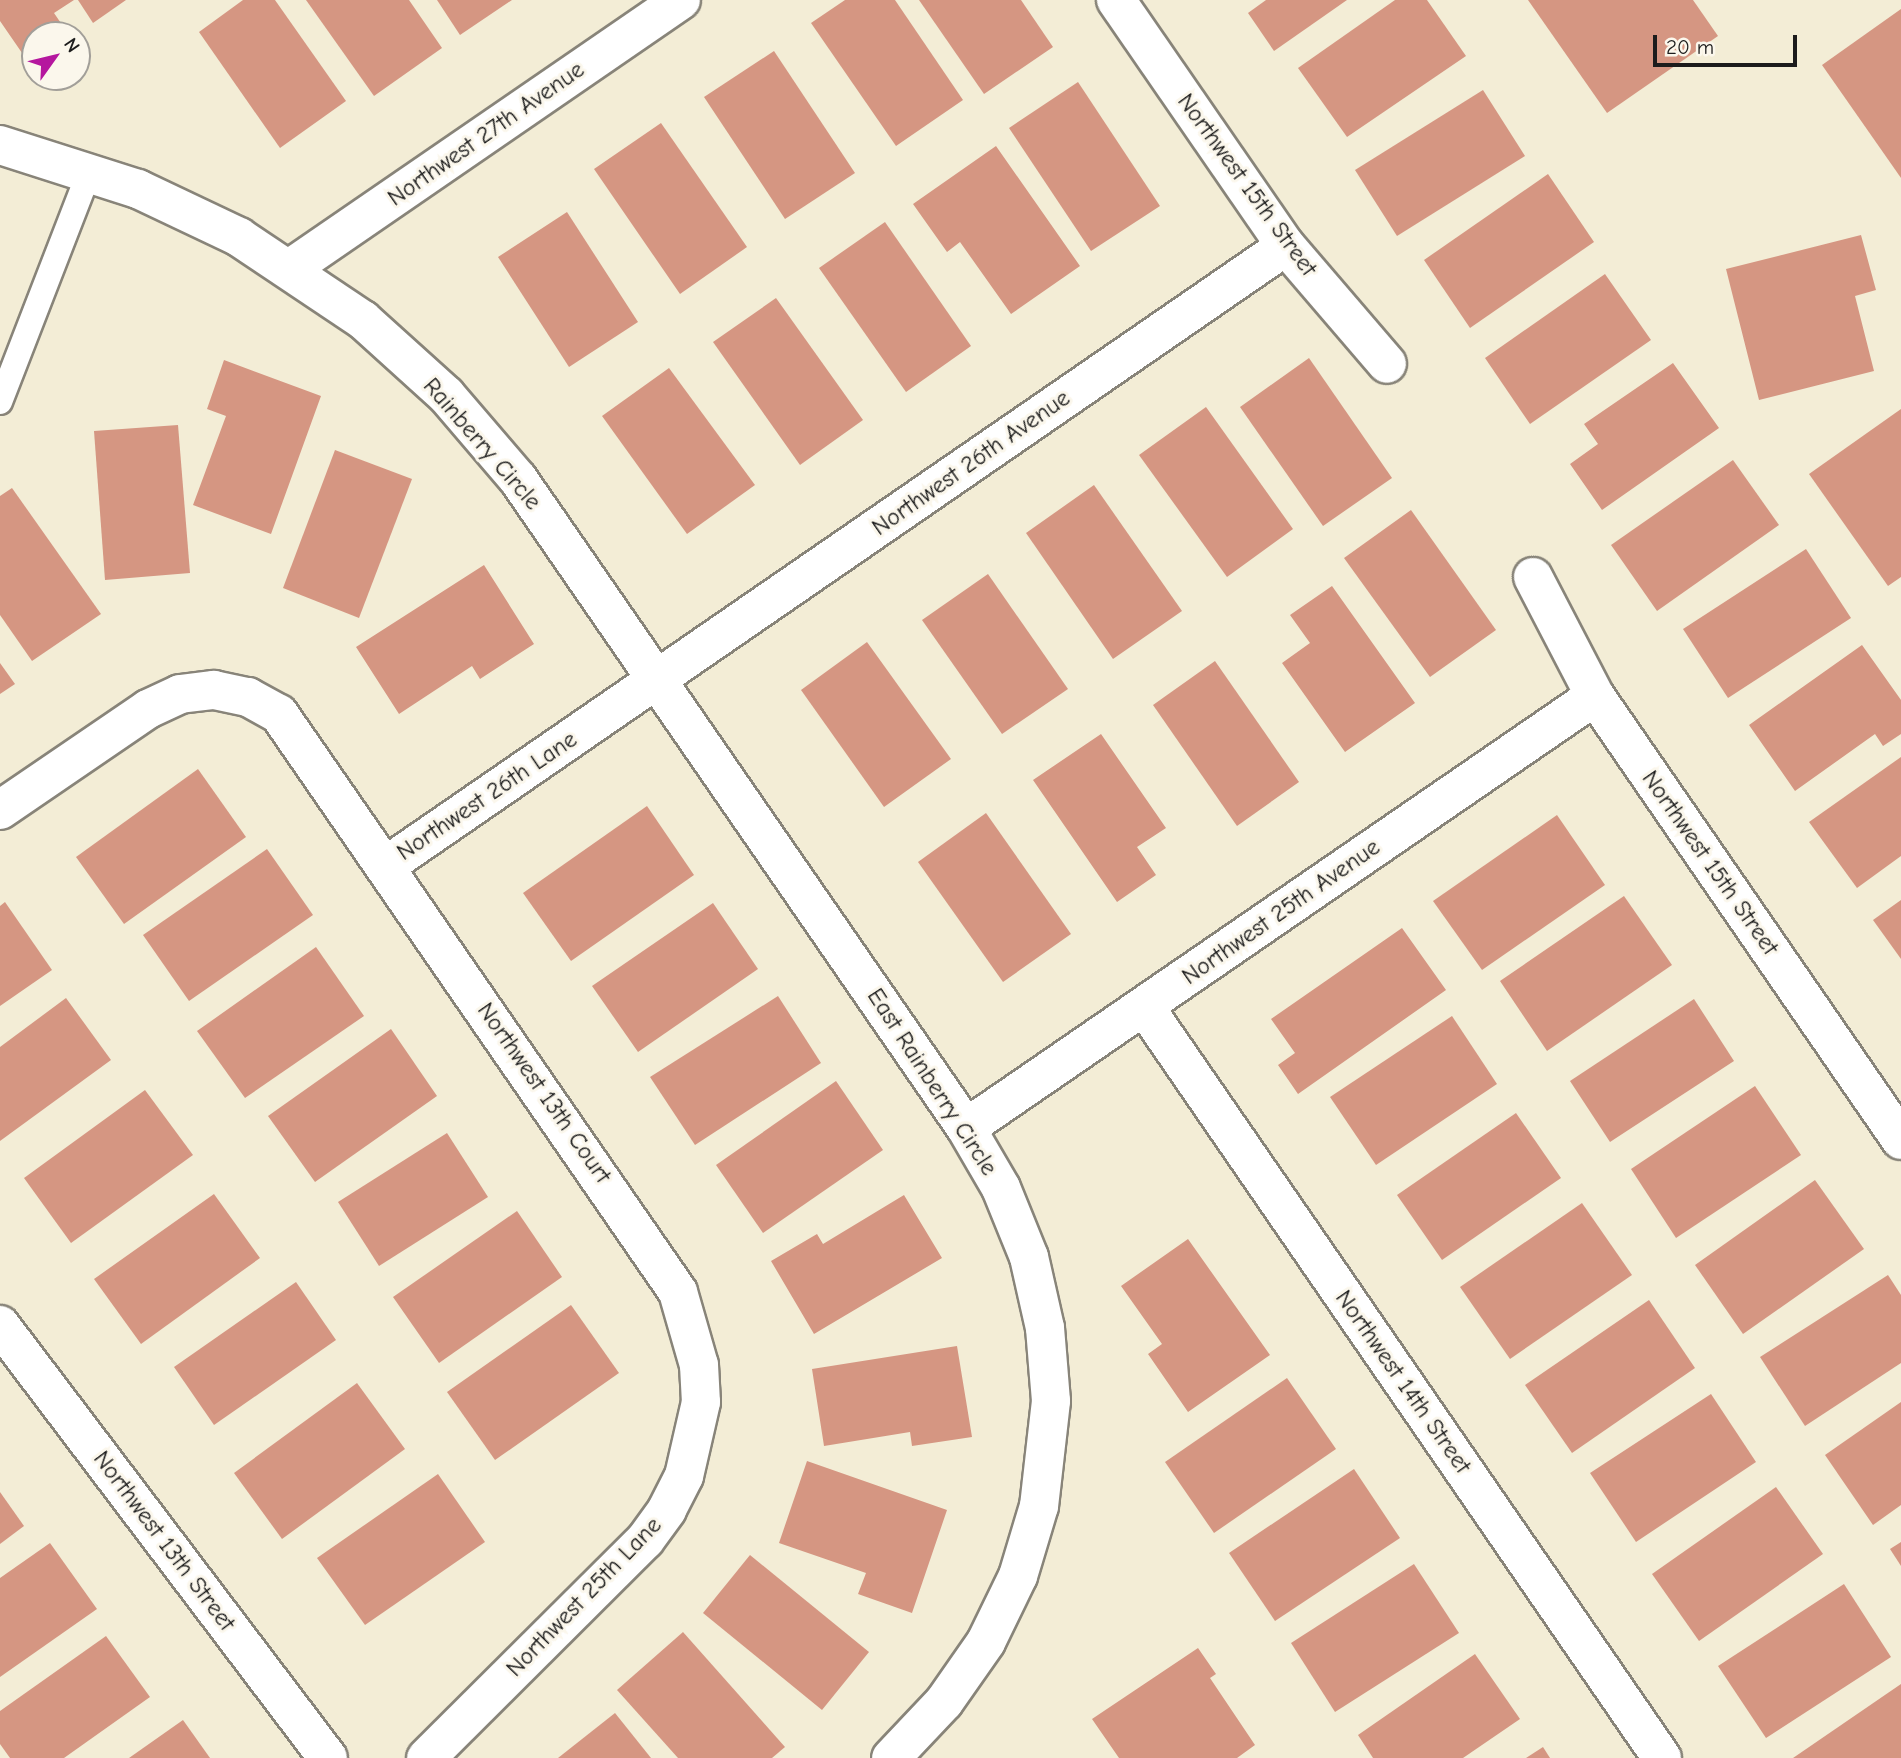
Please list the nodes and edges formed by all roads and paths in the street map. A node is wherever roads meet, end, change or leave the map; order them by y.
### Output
1 (681, 0) edge
2 (1116, 0) edge
3 (0, 145) edge
4 (89, 173) junction
5 (1286, 246) junction
6 (291, 268) junction
7 (1387, 364) dead end
8 (0, 402) edge
9 (1533, 577) dead end
10 (657, 679) junction
11 (1595, 696) junction
12 (0, 810) edge
13 (387, 865) junction
14 (794, 879) joint
15 (1144, 1006) junction
16 (967, 1128) junction
17 (1901, 1140) edge
18 (0, 1325) edge
19 (691, 1328) joint
20 (328, 1758) edge
21 (426, 1758) edge
22 (891, 1758) edge
23 (1662, 1758) edge

1 - 6 street, Northwest 27th Avenue
2 - 5 street, Northwest 15th Street
3 - 4 street, Rainberry Circle
4 - 6 street, Rainberry Circle
4 - 8 lane
5 - 7 street, Northwest 15th Street
5 - 10 street, Northwest 26th Avenue
6 - 10 street, Rainberry Circle
9 - 11 street, Northwest 15th Street
10 - 13 street, Northwest 26th Lane
10 - 14 street, Rainberry Circle
11 - 15 street, Northwest 25th Avenue
11 - 17 street, Northwest 15th Street
12 - 13 street, Northwest 26th Lane
13 - 19 street, Northwest 13th Court
14 - 16 street, East Rainberry Circle
15 - 16 street, Northwest 25th Avenue
15 - 23 street, Northwest 14th Street
16 - 22 street, East Rainberry Circle
18 - 20 street, Northwest 13th Street
19 - 21 street, Northwest 25th Lane

